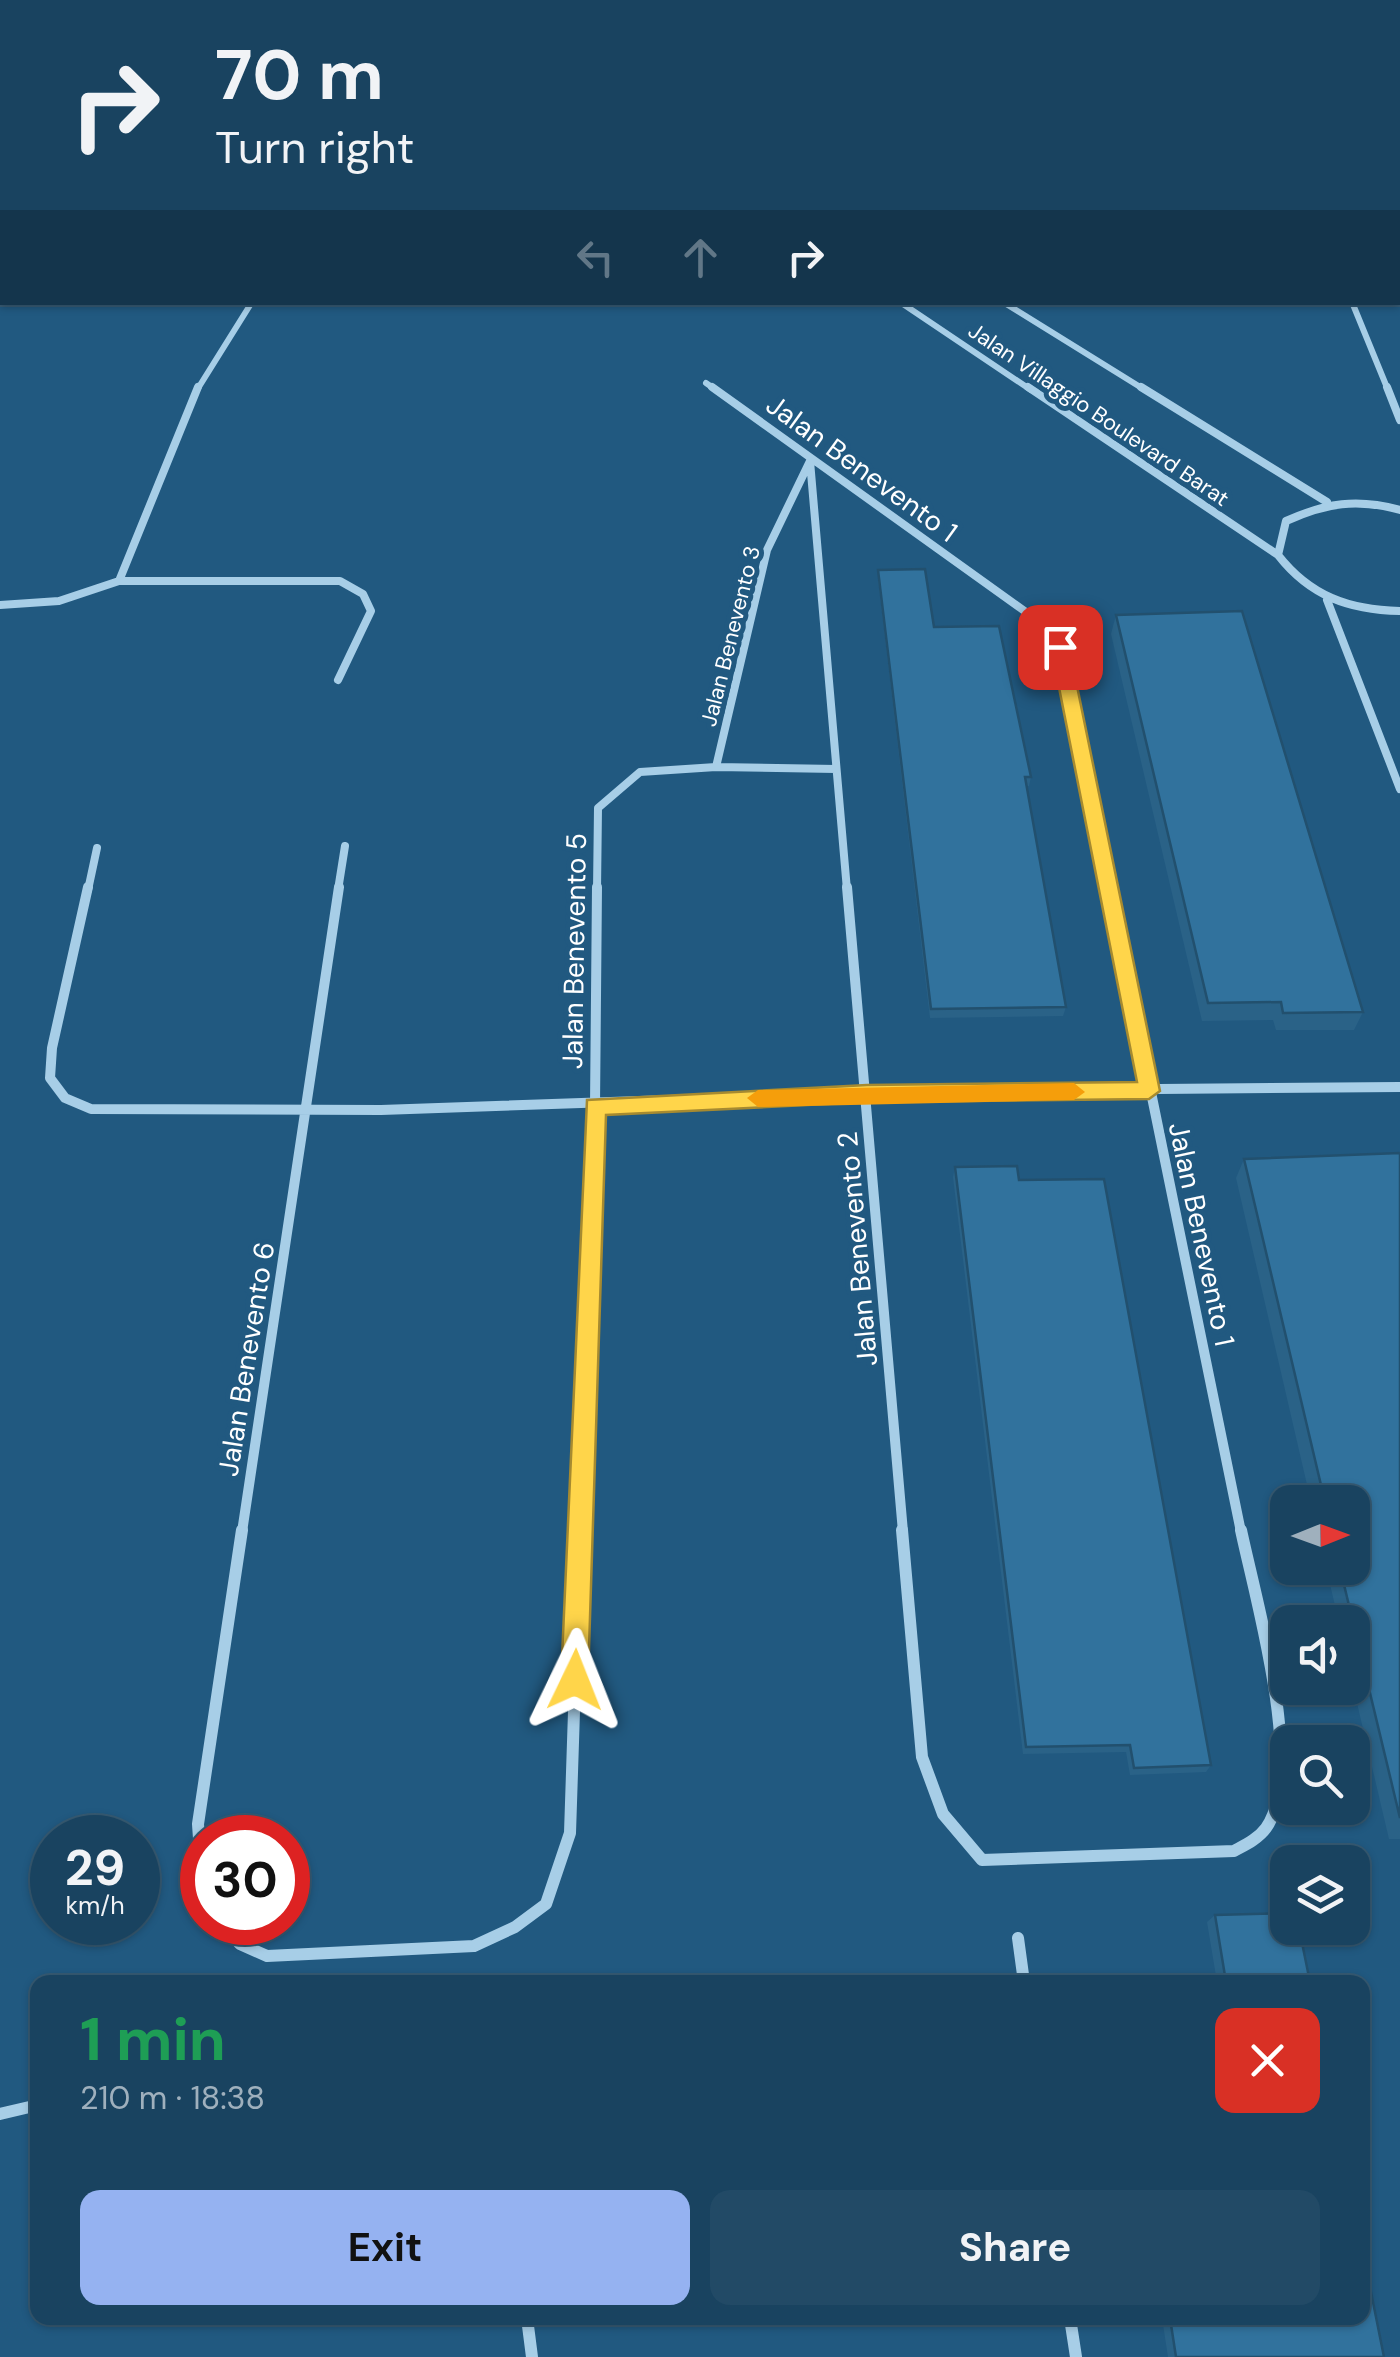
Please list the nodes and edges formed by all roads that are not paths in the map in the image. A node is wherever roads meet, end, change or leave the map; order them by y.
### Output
1 (250, 305) edge
2 (904, 305) edge
3 (1008, 305) edge
4 (1353, 305) edge
5 (706, 383) dead end
6 (1400, 420) edge
7 (810, 460) junction
8 (1327, 502) junction
9 (1400, 510) edge
10 (1278, 555) junction
11 (119, 581) junction
12 (1327, 600) junction
13 (0, 605) edge
14 (1400, 611) edge
15 (338, 680) dead end
16 (716, 767) junction
17 (836, 769) junction
18 (1400, 789) edge
19 (345, 846) dead end
20 (97, 848) dead end
21 (1400, 1087) edge
22 (1149, 1091) junction
23 (867, 1093) junction
24 (595, 1106) junction
25 (307, 1111) junction
26 (1277, 1725) edge
27 (199, 1815) edge
28 (1270, 1819) edge
29 (1018, 1938) dead end
30 (242, 1945) edge
31 (1023, 1975) edge
32 (30, 2107) edge
33 (0, 2114) edge
34 (529, 2325) edge
35 (1071, 2325) edge
36 (532, 2357) edge
37 (1076, 2357) edge

1 - 11 street
2 - 10 street, Jalan Villaggio Boulevard Barat
3 - 8 street, Jalan Villaggio Boulevard Barat
4 - 6 street
5 - 7 street, Jalan Benevento 1
7 - 16 street, Jalan Benevento 3
7 - 17 street, Jalan Benevento 2
7 - 22 street, Jalan Benevento 1
8 - 9 street
8 - 10 street
10 - 12 street, Jalan Villaggio Boulevard Barat
11 - 13 street
11 - 15 street
12 - 14 street
12 - 18 street
16 - 17 street
16 - 24 street, Jalan Benevento 5
17 - 23 street, Jalan Benevento 2
19 - 25 street, Jalan Benevento 6
20 - 25 street
21 - 22 street
22 - 23 street
22 - 26 street, Jalan Benevento 1
23 - 24 street
23 - 28 street, Jalan Benevento 2
24 - 25 street
24 - 30 street, Jalan Benevento 5
25 - 27 street, Jalan Benevento 6
29 - 31 street
32 - 33 street
34 - 36 street
35 - 37 street

